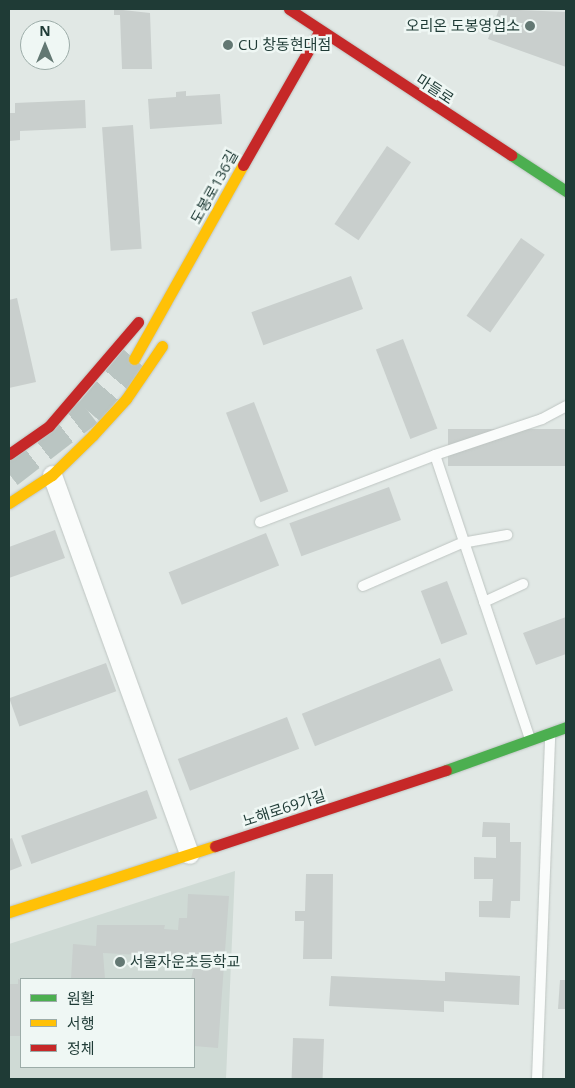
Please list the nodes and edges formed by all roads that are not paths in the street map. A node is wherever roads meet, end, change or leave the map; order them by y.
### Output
1 (289, 9) edge
2 (320, 30) junction
3 (566, 191) edge
4 (180, 282) junction
5 (180, 300) dead end
6 (168, 334) dead end
7 (134, 359) tunnel mouth
8 (566, 406) edge
9 (9, 454) edge
10 (435, 455) junction
11 (52, 475) junction
12 (9, 503) edge
13 (260, 522) dead end
14 (507, 535) dead end
15 (462, 543) junction
16 (523, 584) dead end
17 (363, 586) dead end
18 (484, 602) junction
19 (566, 727) edge
20 (550, 732) junction
21 (530, 740) junction
22 (189, 854) junction
23 (9, 912) edge
24 (537, 1079) edge

1 - 2 street, 마들로
2 - 3 street, 마들로
2 - 4 street, 도봉로136길
4 - 5 street
4 - 7 street, 도봉로136길
4 - 9 street
6 - 11 street
8 - 10 lane
10 - 13 lane
10 - 15 lane
11 - 12 street
11 - 22 street
14 - 15 lane
15 - 17 lane
15 - 18 lane
16 - 18 lane
18 - 21 lane
19 - 20 street, 노해로69가길
20 - 21 street, 노해로69가길
20 - 24 lane
21 - 22 street, 노해로69가길
22 - 23 street, 노해로69가길

